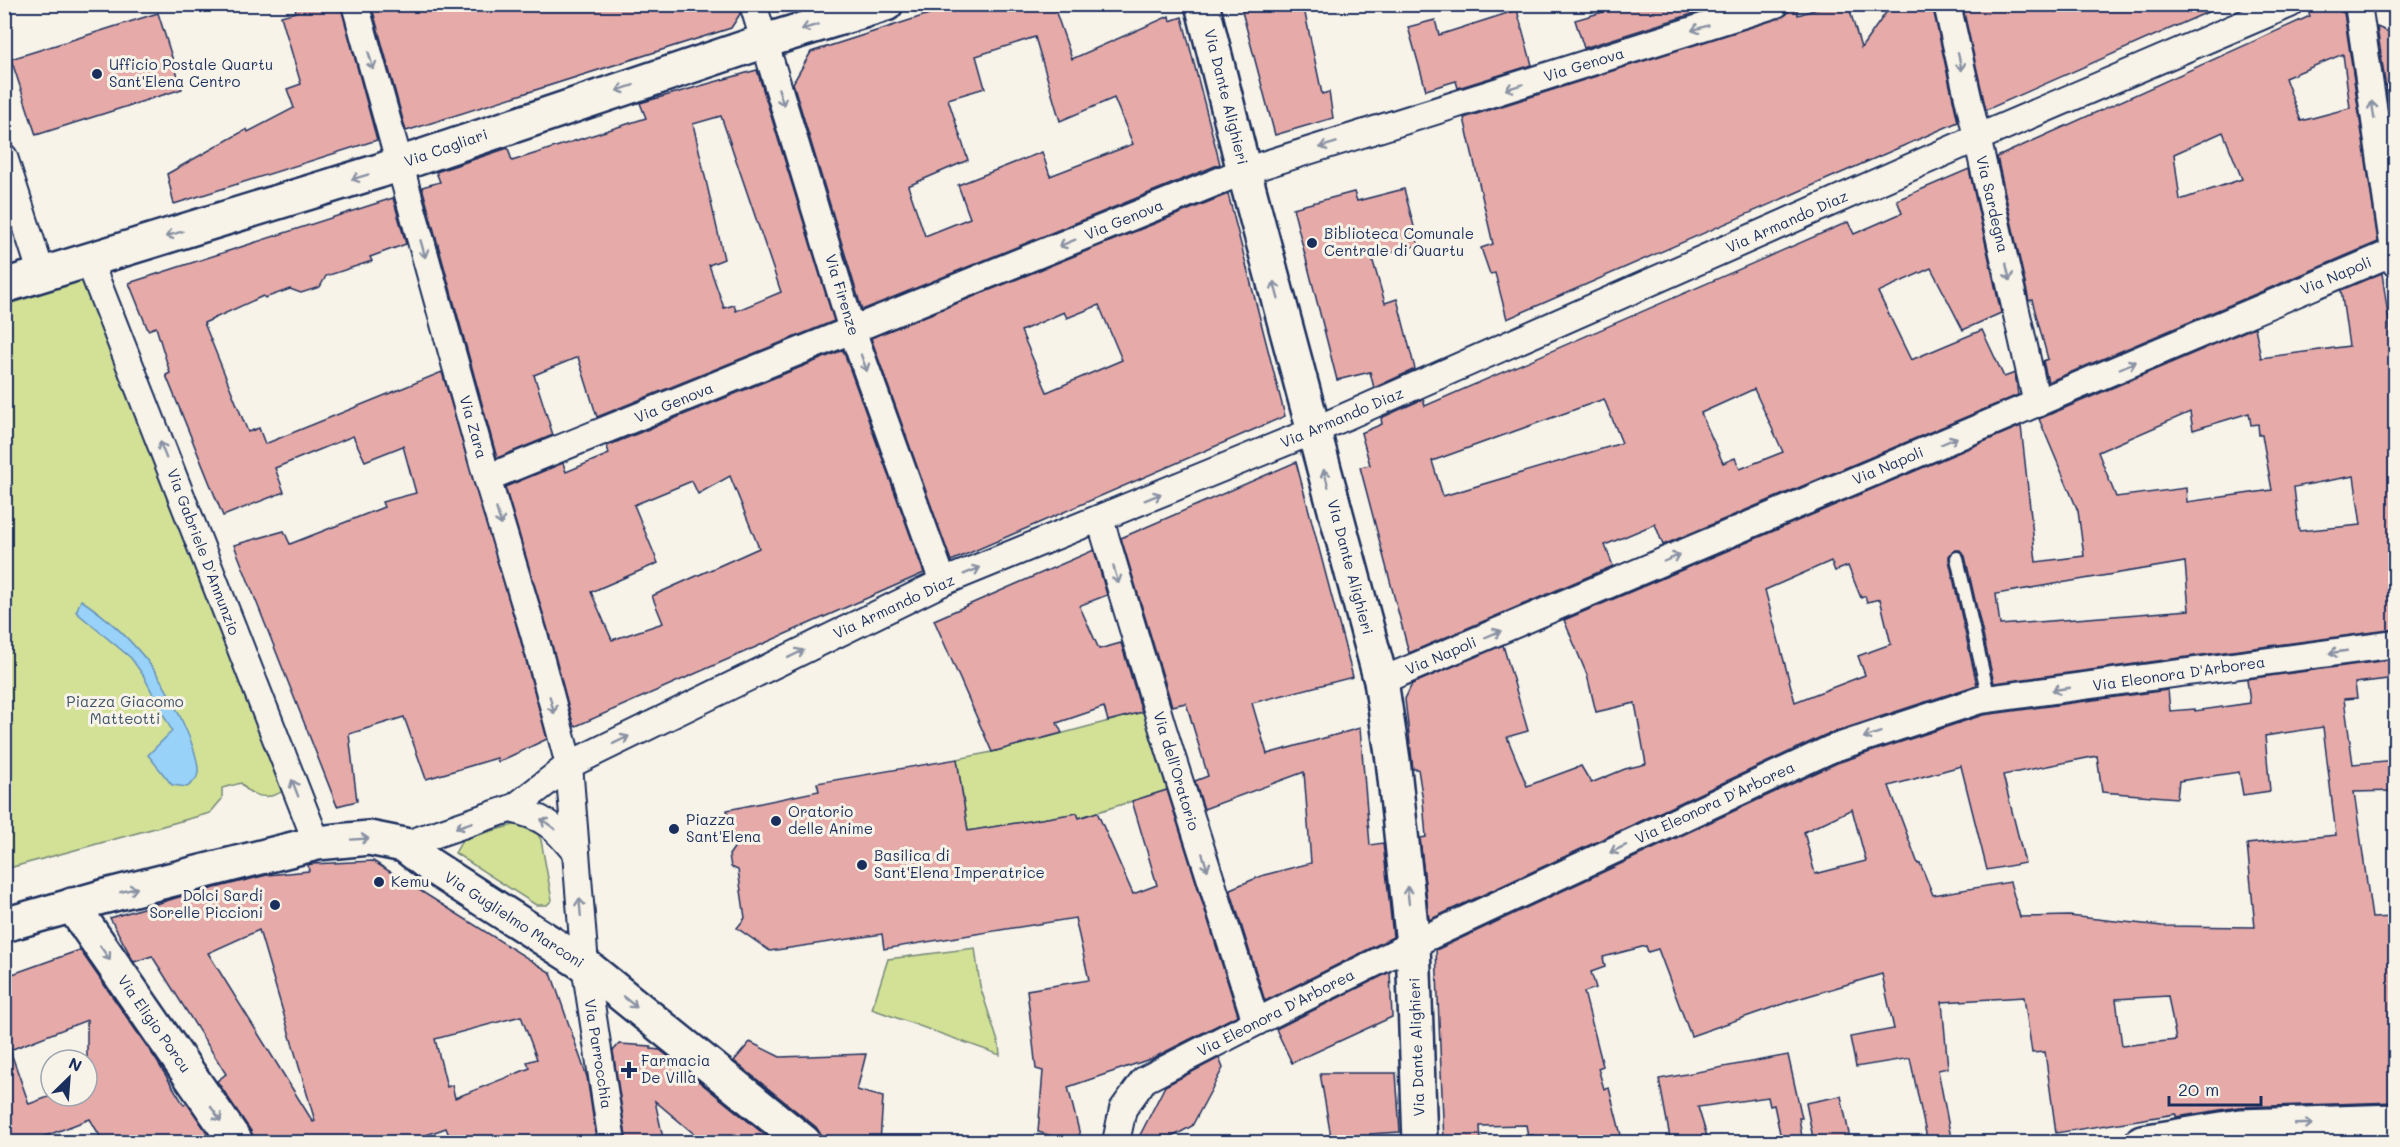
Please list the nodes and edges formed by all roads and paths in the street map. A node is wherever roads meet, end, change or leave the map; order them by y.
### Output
1 (355, 4) edge
2 (753, 4) edge
3 (886, 4) edge
4 (1202, 4) edge
5 (1776, 4) edge
6 (1947, 4) edge
7 (2290, 4) edge
8 (2358, 4) edge
9 (765, 41) junction
10 (1977, 138) junction
11 (4, 157) edge
12 (400, 164) junction
13 (1244, 171) junction
14 (2395, 255) edge
15 (88, 261) junction
16 (42, 275) junction
17 (4, 286) edge
18 (852, 330) junction
19 (2037, 404) junction
20 (1313, 431) junction
21 (487, 478) junction
22 (1100, 519) junction
23 (1957, 558) dead end
24 (943, 582) junction
25 (2396, 644) edge
26 (1381, 681) junction
27 (1989, 699) junction
28 (568, 765) junction
29 (510, 809) junction
30 (316, 843) junction
31 (404, 845) junction
32 (576, 853) junction
33 (72, 905) junction
34 (6, 926) edge
35 (1413, 945) junction
36 (585, 965) junction
37 (1256, 1023) junction
38 (2396, 1121) edge
39 (2193, 1138) edge
40 (236, 1143) edge
41 (612, 1143) edge
42 (804, 1143) edge
43 (1116, 1143) edge
44 (1420, 1143) edge
45 (2142, 1143) edge

1 -> 12 street, Via Zara
2 - 9 street, Via Firenze
3 -> 9 street, Via Cagliari
4 - 13 street, Via Dante Alighieri
5 -> 13 street, Via Genova
6 -> 10 street, Via Sardegna
7 - 10 street, Via Armando Diaz
14 -> 8 street
9 -> 12 street, Via Cagliari
9 -> 18 street, Via Firenze
10 -> 19 street, Via Sardegna
10 - 20 street, Via Armando Diaz
11 - 16 street
12 -> 15 street, Via Cagliari
12 -> 21 street, Via Zara
13 -> 18 street, Via Genova
20 -> 13 street, Via Dante Alighieri
19 -> 14 street, Via Napoli
15 - 16 street, Via Cagliari
30 -> 15 street, Via Gabriele D'Annunzio
16 - 17 street, Via Cagliari
18 - 21 street, Via Genova
18 -> 24 street, Via Firenze
26 -> 19 street, Via Napoli
22 -> 20 street, Via Armando Diaz
26 -> 20 street, Via Dante Alighieri
21 -> 28 street, Via Zara
24 -> 22 street, Via Armando Diaz
22 -> 37 street, Via dell'Oratorio
23 - 27 lane
28 -> 24 street, Via Armando Diaz
25 -> 27 street, Via Eleonora D'Arborea
35 -> 26 street, Via Dante Alighieri
27 -> 35 street, Via Eleonora D'Arborea
28 - 29 street, Via Armando Diaz
28 - 32 street, Via Zara
29 -> 31 street, Via Armando Diaz
32 -> 29 street
30 -> 31 street, Via Guglielmo Marconi
33 -> 30 street, Via Guglielmo Marconi
31 - 36 street, Via Guglielmo Marconi
36 -> 32 street, Via Zara
33 - 34 street, Via Guglielmo Marconi
33 -> 40 street, Via Eligio Porcu
35 - 37 street, Via Eleonora D'Arborea
35 - 44 street, Via Dante Alighieri
36 - 41 street, Via Parrocchia
36 -> 42 street, Via Guglielmo Marconi
37 - 43 street, Via Eleonora D'Arborea
39 -> 38 street
39 - 45 street

